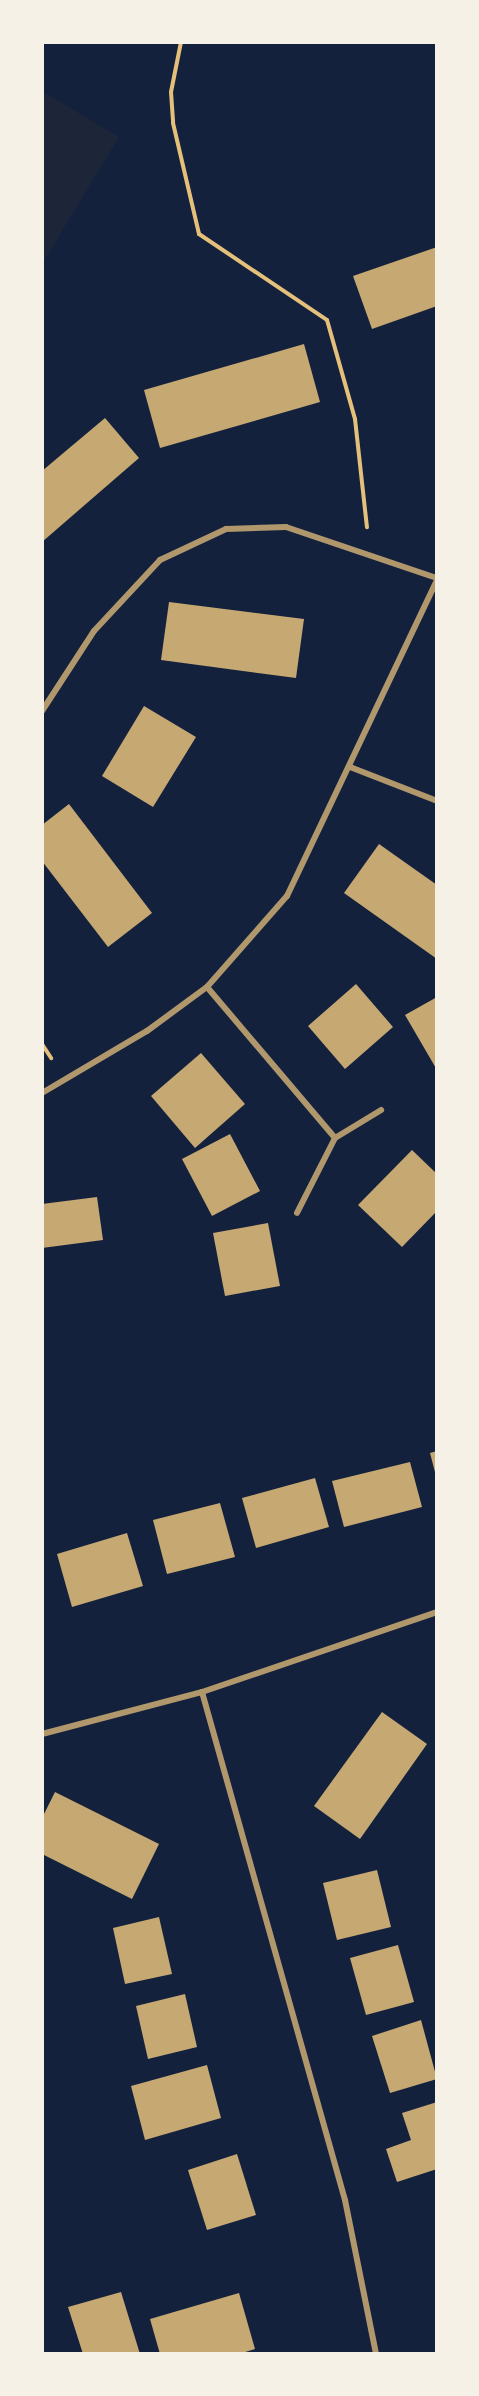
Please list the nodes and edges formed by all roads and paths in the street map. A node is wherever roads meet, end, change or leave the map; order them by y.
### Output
1 (181, 42) edge
2 (370, 555) junction
3 (437, 579) edge
4 (42, 711) edge
5 (350, 767) junction
6 (437, 801) edge
7 (207, 987) junction
8 (42, 1093) edge
9 (381, 1110) dead end
10 (335, 1138) junction
11 (297, 1213) dead end
12 (437, 1612) edge
13 (202, 1692) junction
14 (42, 1734) edge
15 (376, 2354) edge

1 - 2 path
2 - 3 street
2 - 4 street
3 - 5 street
5 - 6 street
5 - 7 street
7 - 8 street
7 - 10 street
9 - 10 street
10 - 11 street
12 - 13 street
13 - 14 street
13 - 15 street

